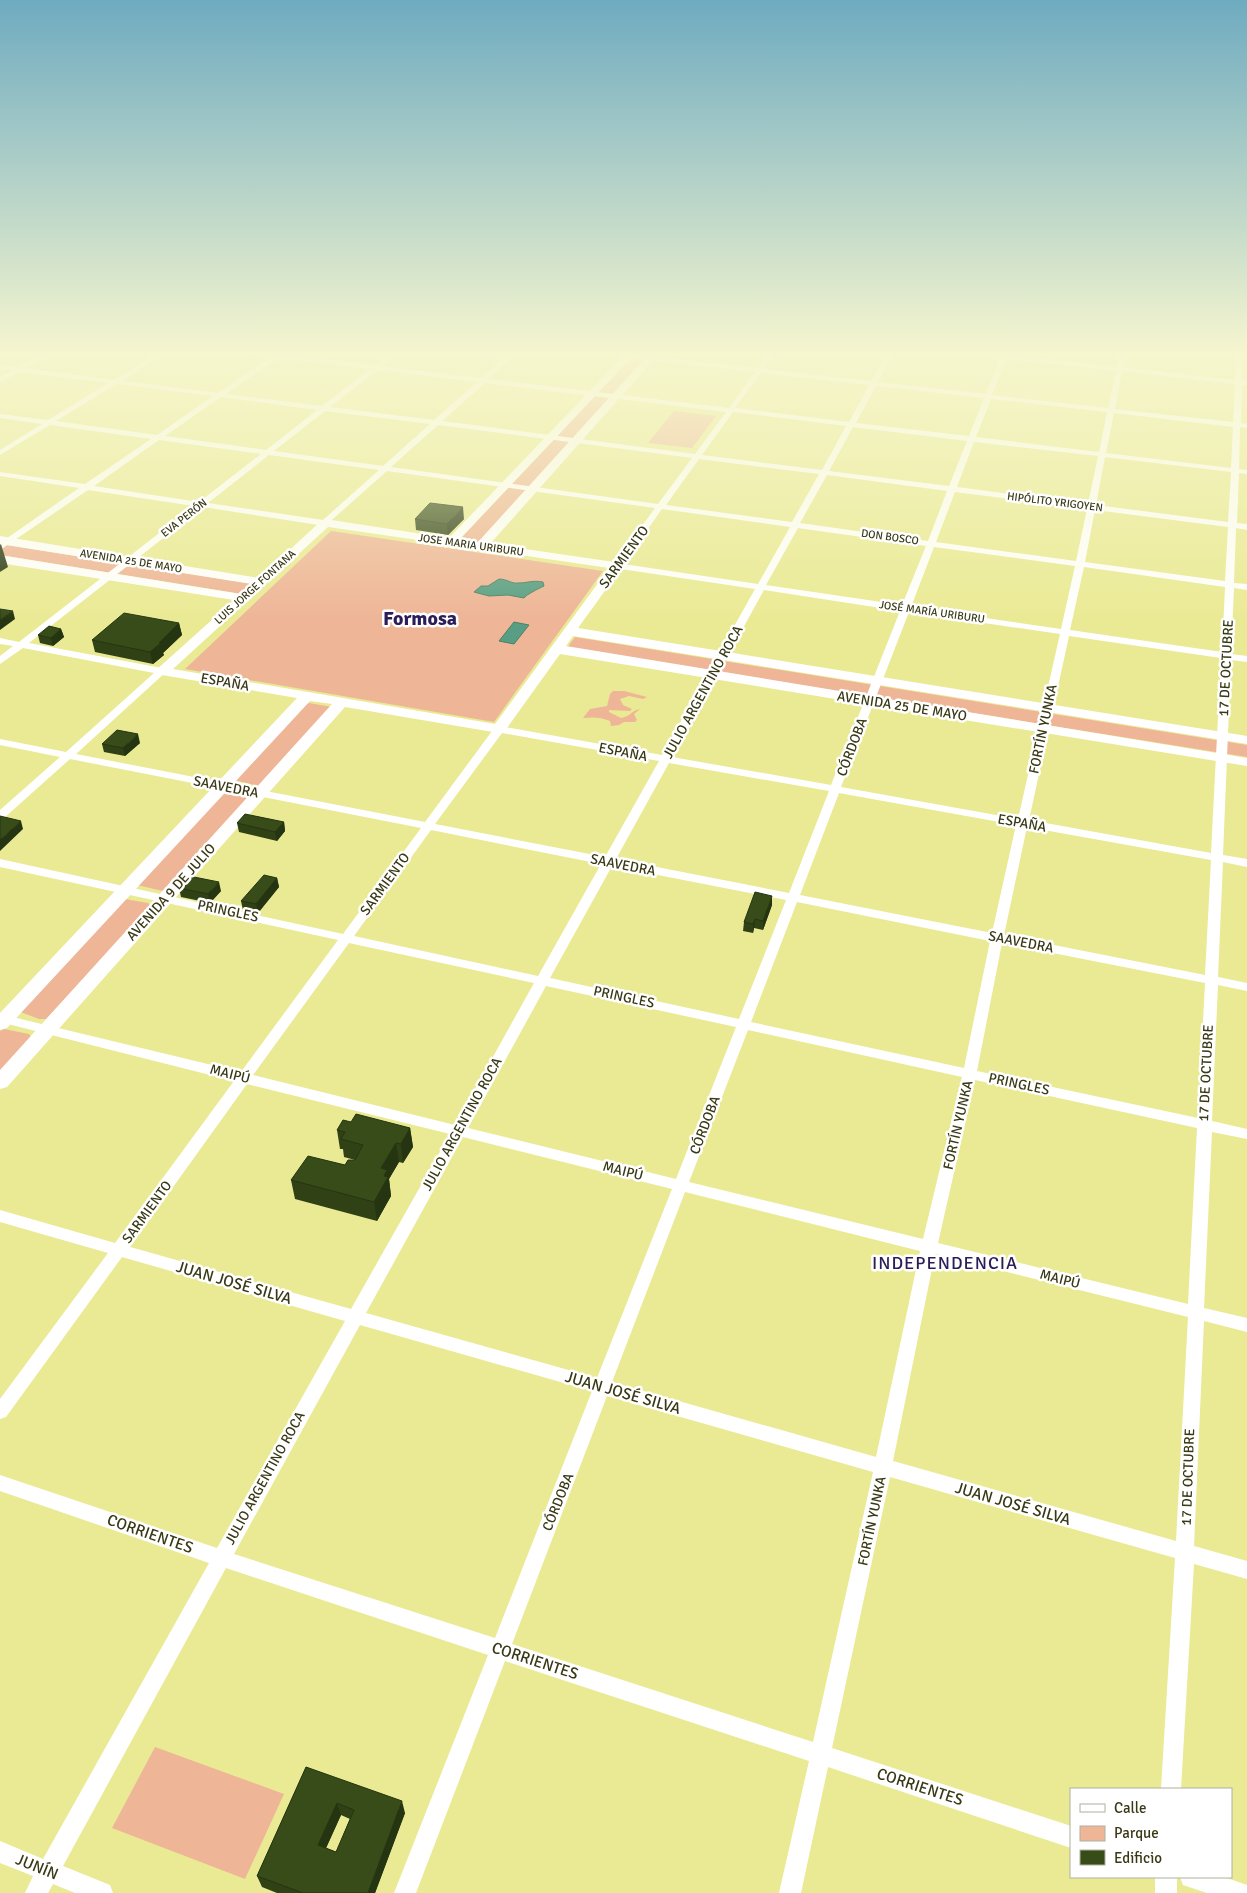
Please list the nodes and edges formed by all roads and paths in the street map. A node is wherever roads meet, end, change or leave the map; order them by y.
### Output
1 (14, 444) edge
2 (149, 444) edge
3 (204, 444) edge
4 (279, 444) edge
5 (413, 444) edge
6 (545, 444) edge
7 (573, 444) edge
8 (603, 444) edge
9 (706, 444) edge
10 (841, 444) edge
11 (971, 444) edge
12 (1016, 444) edge
13 (1103, 444) edge
14 (1236, 444) edge
15 (0, 453) edge
16 (268, 453) junction
17 (1101, 455) junction
18 (697, 456) junction
19 (386, 469) junction
20 (1235, 470) junction
21 (825, 472) junction
22 (1247, 472) edge
23 (0, 474) edge
24 (506, 485) junction
25 (86, 487) junction
26 (532, 489) junction
27 (952, 489) junction
28 (200, 504) junction
29 (661, 506) junction
30 (1091, 507) junction
31 (325, 523) junction
32 (797, 525) junction
33 (1232, 525) junction
34 (1247, 526) edge
35 (451, 542) junction
36 (3, 543) edge
37 (932, 543) junction
38 (480, 546) junction
39 (0, 559) edge
40 (129, 560) junction
41 (1080, 564) junction
42 (618, 566) junction
43 (108, 576) junction
44 (262, 582) junction
45 (1230, 584) junction
46 (761, 587) junction
47 (1247, 587) edge
48 (244, 598) junction
49 (907, 608) junction
50 (570, 632) junction
51 (1064, 632) junction
52 (0, 641) edge
53 (21, 645) junction
54 (557, 649) junction
55 (723, 656) junction
56 (1227, 656) junction
57 (1247, 659) edge
58 (0, 661) edge
59 (162, 671) junction
60 (713, 674) junction
61 (878, 680) junction
62 (308, 696) junction
63 (870, 700) junction
64 (342, 702) junction
65 (1046, 708) junction
66 (499, 729) junction
67 (1042, 729) junction
68 (1223, 736) junction
69 (1247, 740) edge
70 (0, 742) edge
71 (66, 756) junction
72 (1221, 758) junction
73 (666, 760) junction
74 (1247, 762) edge
75 (222, 786) junction
76 (835, 790) junction
77 (261, 794) junction
78 (0, 816) edge
79 (1022, 823) junction
80 (427, 826) junction
81 (1216, 858) junction
82 (608, 862) junction
83 (0, 863) edge
84 (1247, 863) edge
85 (126, 890) junction
86 (792, 897) junction
87 (166, 898) junction
88 (347, 937) junction
89 (997, 938) junction
90 (542, 980) junction
91 (1210, 980) junction
92 (1247, 987) edge
93 (2, 1020) edge
94 (744, 1024) junction
95 (48, 1029) junction
96 (970, 1073) junction
97 (245, 1078) junction
98 (0, 1082) edge
99 (1204, 1125) junction
100 (459, 1131) junction
101 (1247, 1134) edge
102 (682, 1186) junction
103 (0, 1216) edge
104 (929, 1247) junction
105 (119, 1250) junction
106 (1195, 1312) junction
107 (355, 1317) junction
108 (1247, 1325) edge
109 (603, 1388) junction
110 (0, 1412) edge
111 (883, 1467) junction
112 (0, 1483) edge
113 (1185, 1553) junction
114 (221, 1558) junction
115 (1247, 1570) edge
116 (499, 1649) junction
117 (820, 1753) junction
118 (1172, 1788) edge
119 (1070, 1837) edge
120 (0, 1852) edge
121 (48, 1872) junction
122 (1166, 1878) edge
123 (1193, 1878) edge
124 (36, 1893) edge
125 (102, 1893) edge
126 (405, 1893) edge
127 (790, 1893) edge
128 (1166, 1893) edge
129 (1241, 1893) edge

1 - 15 street
2 - 25 street
3 - 16 street, DON BOSCO
4 - 16 street, EVA PERÓN
5 - 19 street, LUIS JORGE FONTANA
6 - 24 main road
7 - 26 main road
8 - 18 street, HIPÓLITO YRIGOYEN
9 - 18 street, SARMIENTO
10 - 21 street, JULIO ARGENTINO ROCA
11 - 27 street, CÓRDOBA
12 - 17 street
13 - 17 street, FORTÍN YUNKA
14 - 20 street, 17 DE OCTUBRE
16 - 19 street, DON BOSCO
16 - 28 street, EVA PERÓN
17 - 20 street
17 - 30 street, FORTÍN YUNKA
18 - 21 street, HIPÓLITO YRIGOYEN
18 - 29 street, SARMIENTO
19 - 24 street, DON BOSCO
19 - 31 street, LUIS JORGE FONTANA
20 - 22 street
20 - 33 street, 17 DE OCTUBRE
21 - 27 street, HIPÓLITO YRIGOYEN
21 - 32 street, JULIO ARGENTINO ROCA
23 - 25 street
24 - 26 street, DON BOSCO
24 - 35 main road
25 - 28 street
25 - 36 street
26 - 29 street, DON BOSCO
26 - 38 main road
27 - 30 street, HIPÓLITO YRIGOYEN
27 - 37 street, CÓRDOBA
28 - 31 street
28 - 40 street, EVA PERÓN
29 - 32 street, DON BOSCO
29 - 42 street, SARMIENTO
30 - 33 street, HIPÓLITO YRIGOYEN
30 - 41 street, FORTÍN YUNKA
31 - 35 main road, JOSE MARIA URIBURU
31 - 44 main road, LUIS JORGE FONTANA
32 - 37 street, DON BOSCO
32 - 46 street, JULIO ARGENTINO ROCA
33 - 34 street, HIPÓLITO YRIGOYEN
33 - 45 street, 17 DE OCTUBRE
35 - 38 main road, JOSE MARIA URIBURU
36 - 40 main road, AVENIDA 25 DE MAYO
37 - 41 street, DON BOSCO
37 - 49 street, CÓRDOBA
38 - 42 main road, JOSE MARIA URIBURU
39 - 43 main road, AVENIDA 25 DE MAYO
40 - 43 street, EVA PERÓN
40 - 44 main road, AVENIDA 25 DE MAYO
41 - 45 street, DON BOSCO
41 - 51 street, FORTÍN YUNKA
42 - 46 street, JOSÉ MARÍA URIBURU
42 - 50 main road, SARMIENTO
43 - 48 main road, AVENIDA 25 DE MAYO
43 - 53 street, EVA PERÓN
44 - 48 main road, LUIS JORGE FONTANA
45 - 47 street, DON BOSCO
45 - 56 street, 17 DE OCTUBRE
46 - 49 street, JOSÉ MARÍA URIBURU
46 - 55 street, JULIO ARGENTINO ROCA
48 - 59 main road, LUIS JORGE FONTANA
49 - 51 street, JOSÉ MARÍA URIBURU
49 - 61 street, CÓRDOBA
50 - 54 main road, SARMIENTO
50 - 55 main road, AVENIDA 25 DE MAYO
51 - 56 street, JOSÉ MARÍA URIBURU
51 - 65 street, FORTÍN YUNKA
52 - 53 street, ESPAÑA
53 - 58 street, EVA PERÓN
53 - 59 street, ESPAÑA
54 - 60 main road, AVENIDA 25 DE MAYO
54 - 66 main road, SARMIENTO
55 - 60 street, JULIO ARGENTINO ROCA
55 - 61 main road, AVENIDA 25 DE MAYO
56 - 57 street, JOSÉ MARÍA URIBURU
56 - 68 street, 17 DE OCTUBRE
59 - 62 main road, ESPAÑA
59 - 71 street, LUIS JORGE FONTANA
60 - 63 main road, AVENIDA 25 DE MAYO
60 - 73 street, JULIO ARGENTINO ROCA
61 - 63 street, CÓRDOBA
61 - 65 main road, AVENIDA 25 DE MAYO
62 - 64 main road, ESPAÑA
62 - 75 main road
63 - 67 main road, AVENIDA 25 DE MAYO
63 - 76 street, CÓRDOBA
64 - 66 main road, ESPAÑA
64 - 77 main road, AVENIDA 9 DE JULIO
65 - 67 street, FORTÍN YUNKA
65 - 68 main road, AVENIDA 25 DE MAYO
66 - 73 street, ESPAÑA
66 - 80 street, SARMIENTO
67 - 72 main road, AVENIDA 25 DE MAYO
67 - 79 street, FORTÍN YUNKA
68 - 69 main road, AVENIDA 25 DE MAYO
68 - 72 street, 17 DE OCTUBRE
70 - 71 street, SAAVEDRA
71 - 75 street, SAAVEDRA
71 - 78 street, LUIS JORGE FONTANA
72 - 74 main road, AVENIDA 25 DE MAYO
72 - 81 street, 17 DE OCTUBRE
73 - 76 street, ESPAÑA
73 - 82 street, JULIO ARGENTINO ROCA
75 - 77 street, SAAVEDRA
75 - 85 main road
76 - 79 street, ESPAÑA
76 - 86 street, CÓRDOBA
77 - 80 street, SAAVEDRA
77 - 87 main road, AVENIDA 9 DE JULIO
79 - 81 street, ESPAÑA
79 - 89 street, FORTÍN YUNKA
80 - 82 street, SAAVEDRA
80 - 88 street, SARMIENTO
81 - 84 street, ESPAÑA
81 - 91 street, 17 DE OCTUBRE
82 - 86 street, SAAVEDRA
82 - 90 street, JULIO ARGENTINO ROCA
83 - 85 street, PRINGLES
85 - 87 street, PRINGLES
85 - 93 main road
86 - 89 street, SAAVEDRA
86 - 94 street, CÓRDOBA
87 - 88 street, PRINGLES
87 - 95 main road, AVENIDA 9 DE JULIO
88 - 90 street, PRINGLES
88 - 97 street, SARMIENTO
89 - 91 street, SAAVEDRA
89 - 96 street, FORTÍN YUNKA
90 - 94 street, PRINGLES
90 - 100 street, JULIO ARGENTINO ROCA
91 - 92 street, SAAVEDRA
91 - 99 street, 17 DE OCTUBRE
93 - 95 street, MAIPÚ
94 - 96 street, PRINGLES
94 - 102 street, CÓRDOBA
95 - 97 street, MAIPÚ
95 - 98 main road, AVENIDA 9 DE JULIO
96 - 99 street, PRINGLES
96 - 104 street, FORTÍN YUNKA
97 - 100 street, MAIPÚ
97 - 105 street, SARMIENTO
99 - 101 street, PRINGLES
99 - 106 street, 17 DE OCTUBRE
100 - 102 street, MAIPÚ
100 - 107 street, JULIO ARGENTINO ROCA
102 - 104 street, MAIPÚ
102 - 109 street, CÓRDOBA
103 - 105 street, JUAN JOSÉ SILVA
104 - 106 street, MAIPÚ
104 - 111 street, FORTÍN YUNKA
105 - 107 street, JUAN JOSÉ SILVA
105 - 110 street, SARMIENTO
106 - 108 street, MAIPÚ
106 - 113 street, 17 DE OCTUBRE
107 - 109 street, JUAN JOSÉ SILVA
107 - 114 street, JULIO ARGENTINO ROCA
109 - 111 street, JUAN JOSÉ SILVA
109 - 116 street, CÓRDOBA
111 - 113 street, JUAN JOSÉ SILVA
111 - 117 street, FORTÍN YUNKA
112 - 114 street, CORRIENTES
113 - 115 street, JUAN JOSÉ SILVA
113 - 118 street, 17 DE OCTUBRE
114 - 116 street, CORRIENTES
114 - 121 street, JULIO ARGENTINO ROCA
116 - 117 street, CORRIENTES
116 - 126 street, CÓRDOBA
117 - 119 street, CORRIENTES
117 - 127 street, FORTÍN YUNKA
120 - 121 street, JUNÍN
121 - 124 street, JULIO ARGENTINO ROCA
121 - 125 street, JUNÍN
122 - 128 street
123 - 129 street

